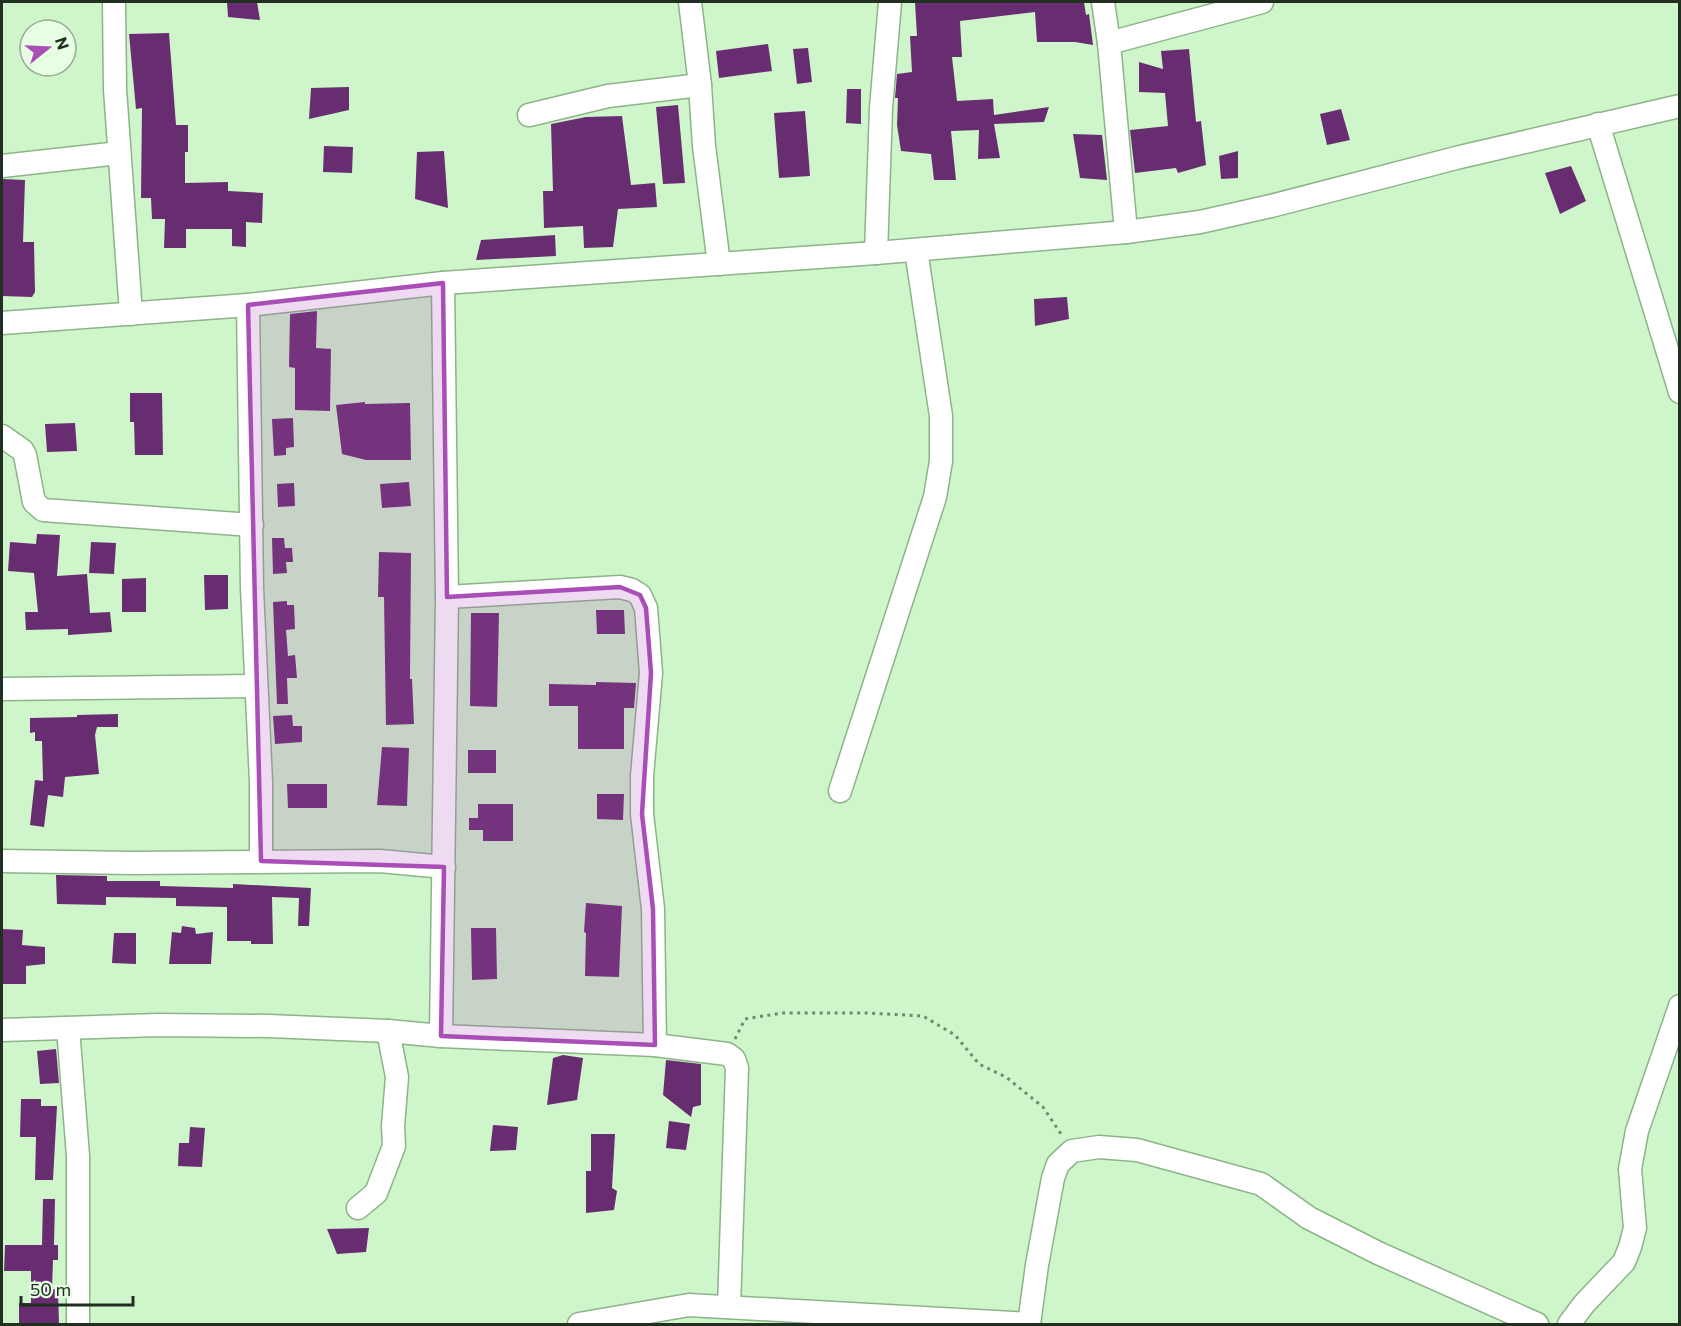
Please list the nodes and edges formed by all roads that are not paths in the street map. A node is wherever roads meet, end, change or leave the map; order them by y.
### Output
1 (114, 2) edge
2 (690, 2) edge
3 (890, 2) edge
4 (1103, 2) edge
5 (1262, 2) edge
6 (1109, 43) junction
7 (700, 85) junction
8 (1680, 106) edge
9 (529, 115) dead end
10 (1598, 124) junction
11 (119, 153) junction
12 (2, 166) edge
13 (1126, 232) junction
14 (916, 250) junction
15 (876, 253) junction
16 (719, 264) junction
17 (443, 284) junction
18 (248, 305) junction
19 (131, 314) junction
20 (2, 324) edge
21 (1674, 352) edge
22 (1680, 392) edge
23 (2, 436) edge
24 (252, 525) junction
25 (447, 597) junction
26 (255, 686) junction
27 (2, 689) edge
28 (840, 791) dead end
29 (2, 861) edge
30 (261, 861) junction
31 (444, 867) junction
32 (1679, 1010) edge
33 (68, 1028) junction
34 (2, 1030) edge
35 (388, 1031) junction
36 (441, 1036) junction
37 (655, 1046) junction
38 (358, 1208) dead end
39 (729, 1307) junction
40 (78, 1324) edge
41 (579, 1324) edge
42 (1029, 1324) edge
43 (1537, 1324) edge
44 (1569, 1324) edge

1 - 11 street
2 - 7 street
3 - 15 street
4 - 6 street
5 - 6 street
6 - 13 street
7 - 9 street
7 - 16 street
8 - 10 street
10 - 13 street
10 - 21 street
11 - 12 street
11 - 19 street
13 - 14 street
14 - 15 street
14 - 28 street
15 - 16 street
16 - 17 street
17 - 18 street
17 - 25 street
18 - 19 street
18 - 24 street
19 - 20 street
21 - 22 street
23 - 24 street
24 - 26 street
25 - 31 street
25 - 37 street
26 - 27 street
26 - 30 street
29 - 30 street
30 - 31 street
31 - 36 street
32 - 44 street
33 - 34 street
33 - 35 street
33 - 40 street
35 - 36 street
35 - 38 street
36 - 37 street
37 - 39 street
39 - 41 street
39 - 42 street
42 - 43 street

